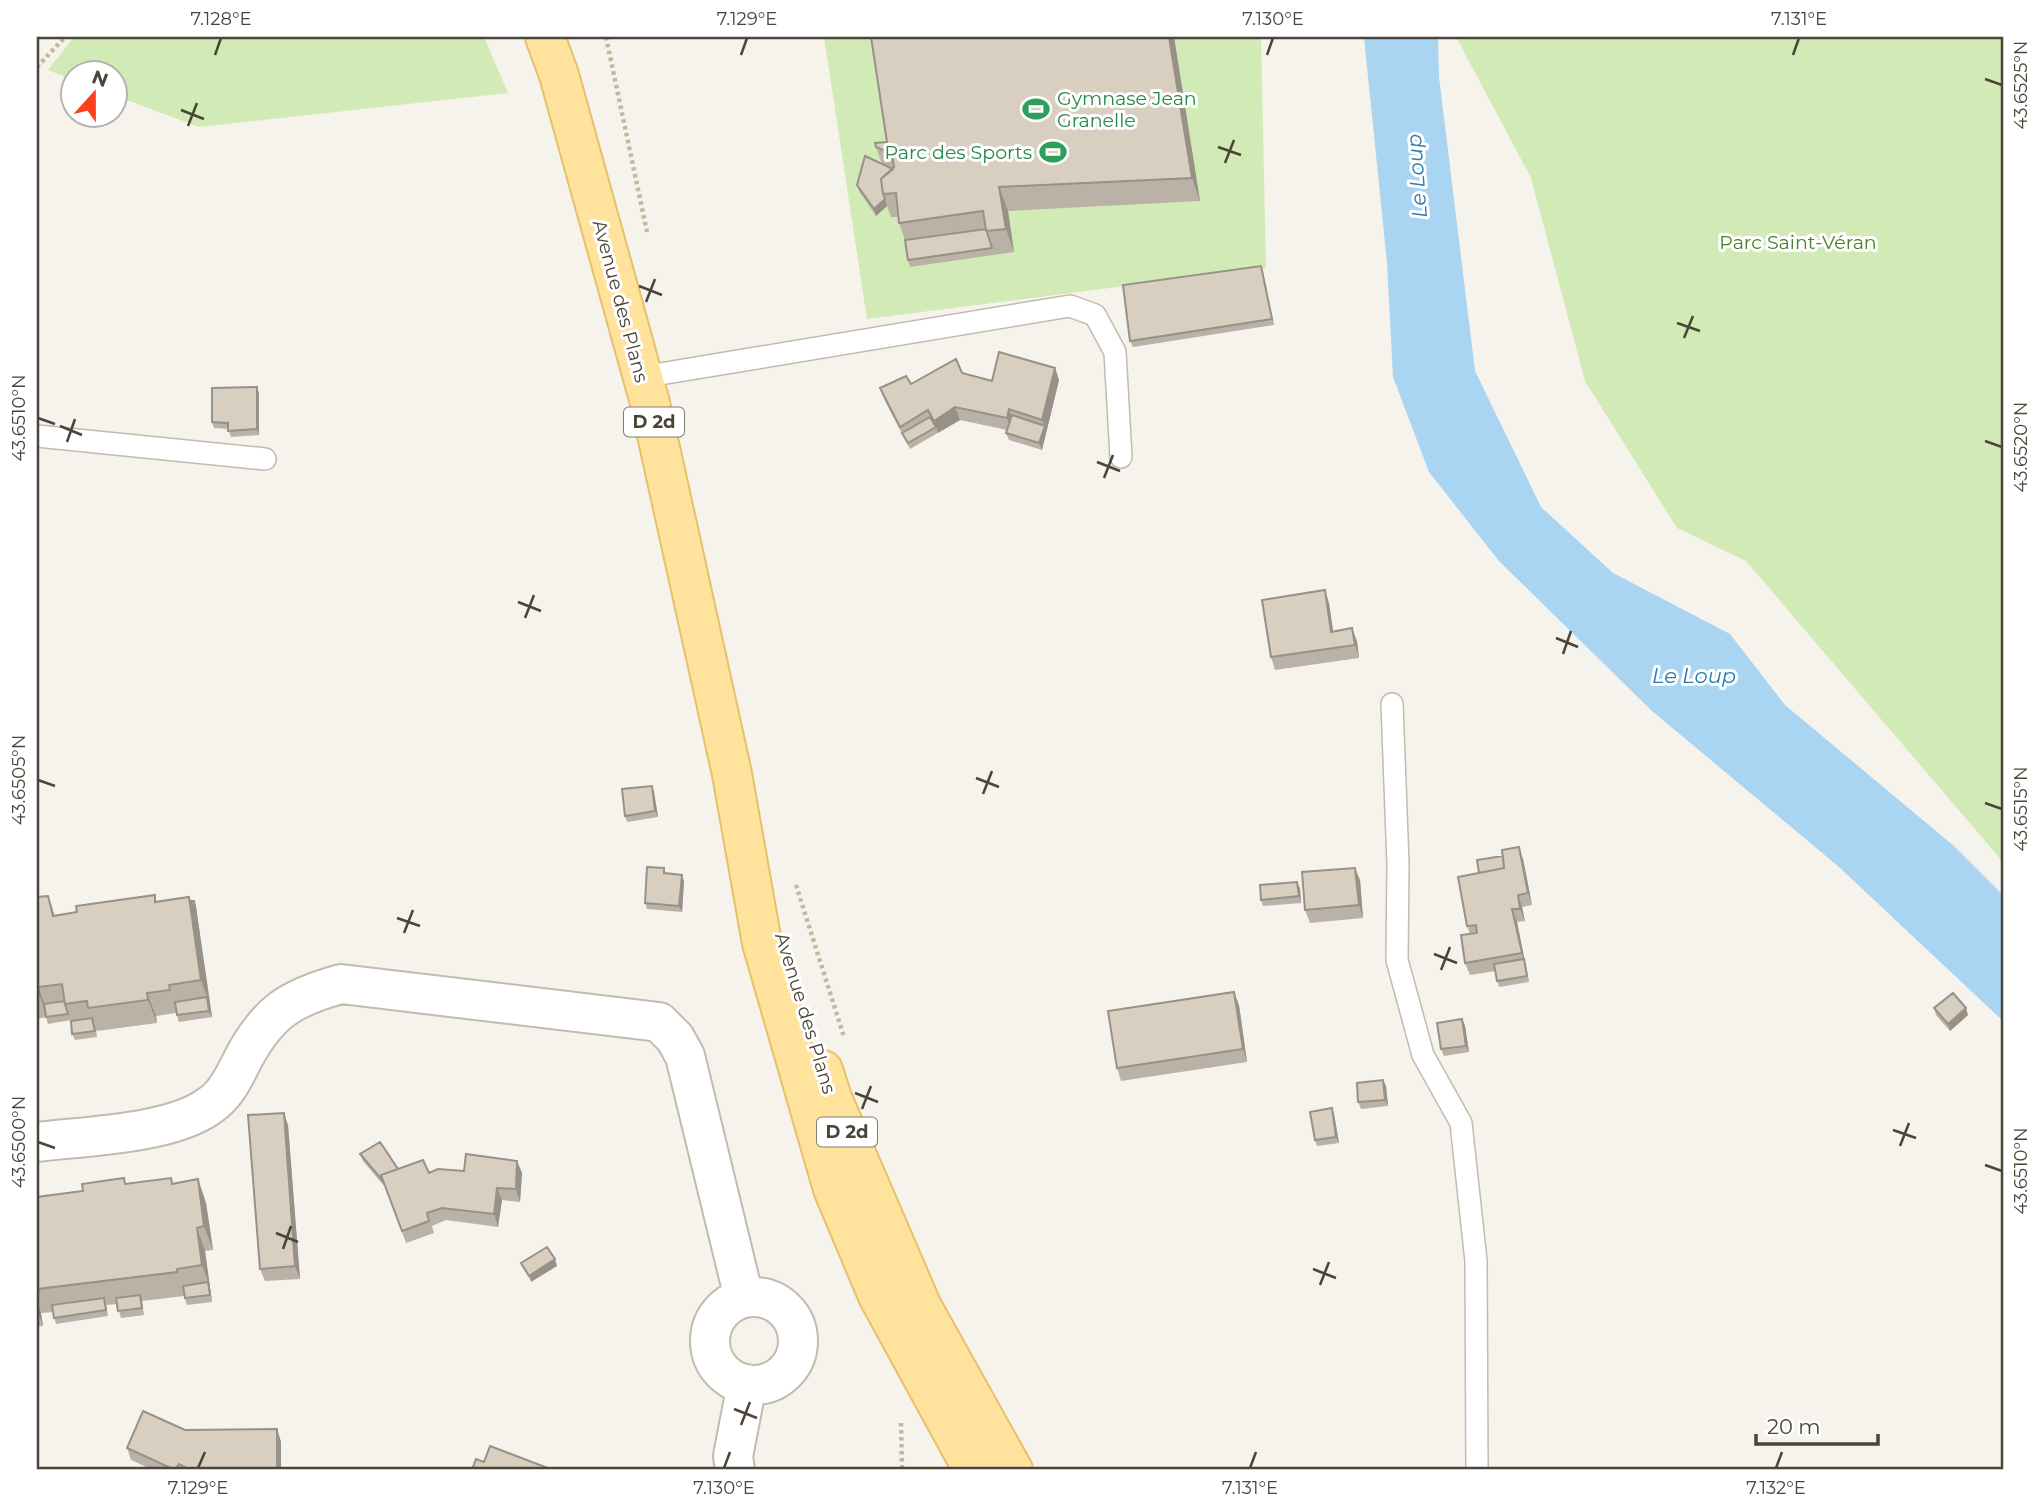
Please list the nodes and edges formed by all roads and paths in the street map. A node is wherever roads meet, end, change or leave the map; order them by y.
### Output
1 (65, 37) edge
2 (537, 37) edge
3 (545, 37) edge
4 (606, 37) edge
5 (37, 66) edge
6 (559, 75) junction
7 (649, 238) dead end
8 (642, 377) junction
9 (37, 436) edge
10 (1121, 457) dead end
11 (265, 459) dead end
12 (1392, 704) dead end
13 (793, 877) dead end
14 (847, 1045) dead end
15 (37, 1142) edge
16 (744, 1298) junction
17 (747, 1384) junction
18 (977, 1461) edge
19 (735, 1470) edge
20 (1477, 1470) edge

1 - 5 path
2 - 6 main road, Avenue des Plans / D 2d
3 - 6 main road, Avenue des Plans / D 2d
4 - 7 path
6 - 8 main road, Avenue des Plans / D 2d
8 - 10 lane
8 - 18 main road, Avenue des Plans / D 2d
9 - 11 lane
12 - 20 lane
13 - 14 path
15 - 16 street
16 - 17 street
16 - 17 street
17 - 19 street

